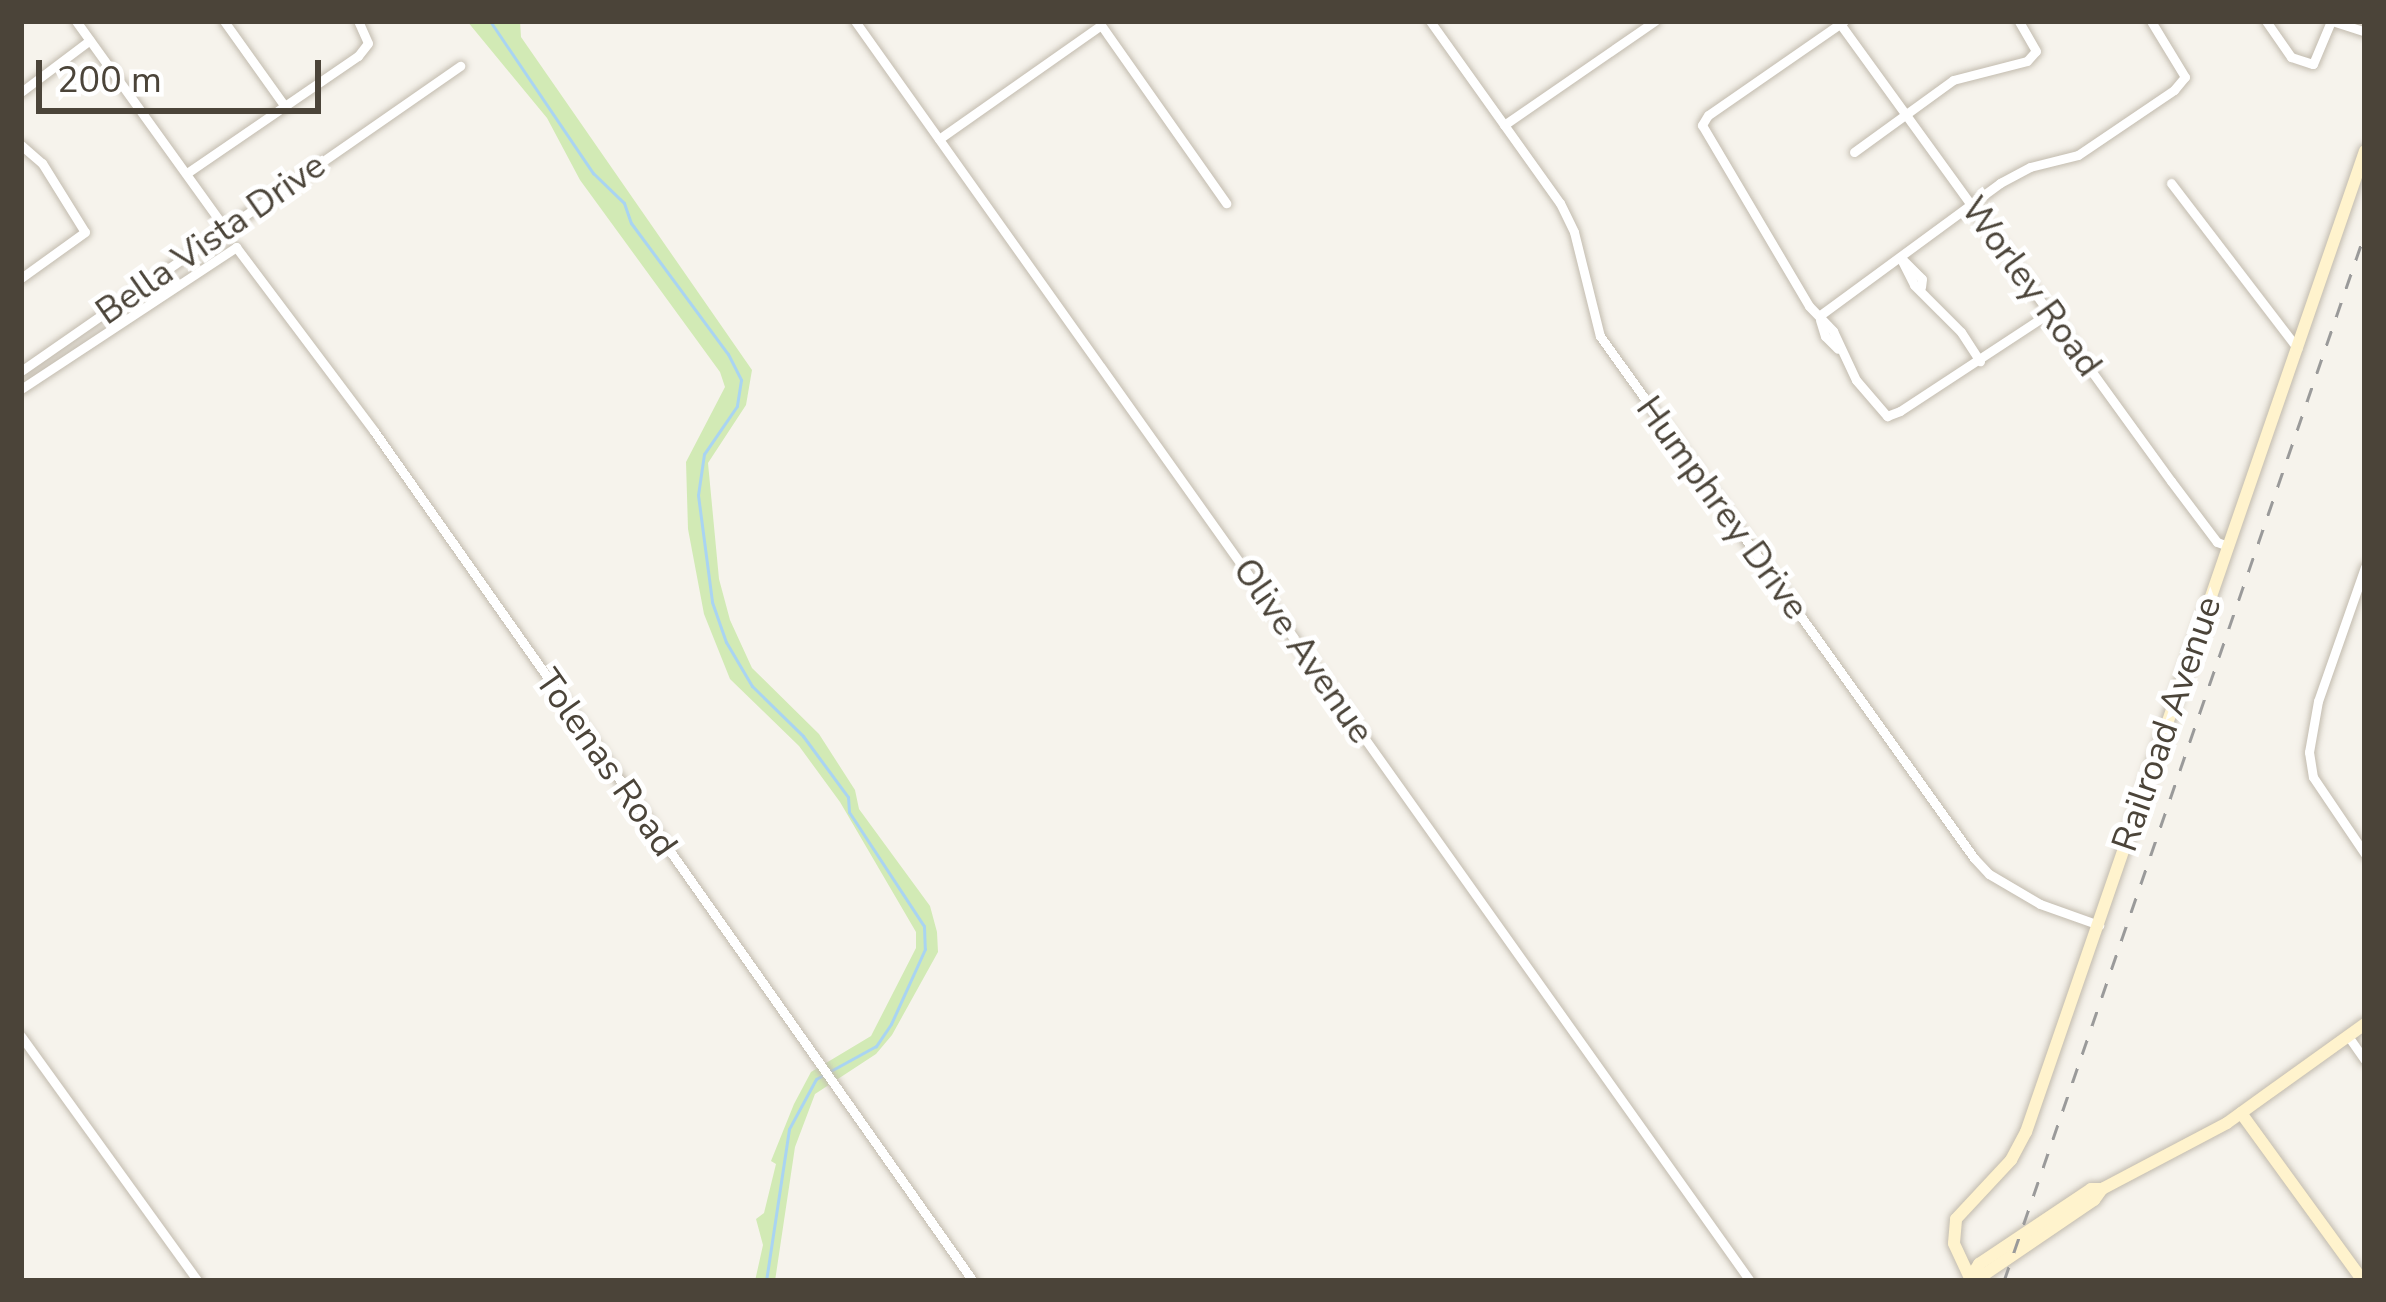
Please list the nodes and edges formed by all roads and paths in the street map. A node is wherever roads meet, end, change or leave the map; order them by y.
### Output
1 (76, 21) edge
2 (224, 21) edge
3 (358, 21) edge
4 (855, 21) edge
5 (1430, 21) edge
6 (1654, 21) edge
7 (2019, 21) edge
8 (2151, 21) edge
9 (2266, 21) edge
10 (2331, 21) edge
11 (1841, 22) edge
12 (2365, 32) edge
13 (90, 40) junction
14 (460, 65) dead end
15 (21, 92) edge
16 (284, 105) junction
17 (1906, 114) junction
18 (1504, 124) junction
19 (939, 139) junction
20 (21, 145) edge
21 (2365, 151) edge
22 (1854, 152) dead end
23 (188, 172) junction
24 (2170, 183) dead end
25 (1226, 203) dead end
26 (1972, 206) junction
27 (226, 230) junction
28 (1900, 257) junction
29 (21, 278) edge
30 (2048, 313) junction
31 (1819, 316) junction
32 (2297, 348) junction
33 (1980, 361) junction
34 (21, 371) edge
35 (21, 388) edge
36 (2228, 546) junction
37 (2365, 567) edge
38 (2365, 854) edge
39 (2099, 925) junction
40 (2365, 1024) edge
41 (21, 1036) edge
42 (2348, 1036) junction
43 (2365, 1060) edge
44 (2241, 1113) junction
45 (1968, 1280) edge
46 (198, 1281) edge
47 (973, 1281) edge
48 (1750, 1281) edge
49 (2362, 1281) edge

1 - 13 street
2 - 16 street
3 - 16 street
4 - 19 street, Olive Avenue
5 - 18 street, Humphrey Drive
6 - 18 street
7 - 17 street
8 - 26 street
9 - 10 street
10 - 12 street
11 - 17 street, Worley Road
11 - 31 street
13 - 15 street
13 - 23 street
14 - 27 street, Bella Vista Drive
16 - 23 street
17 - 22 street
17 - 26 street, Worley Road
18 - 39 street, Humphrey Drive
19 - 25 street
19 - 48 street, Olive Avenue
20 - 29 street
21 - 32 main road, Railroad Avenue
23 - 27 street
24 - 32 street
26 - 28 street
26 - 30 street, Worley Road
27 - 34 street, Bella Vista Drive
28 - 31 street
28 - 33 street
30 - 33 street
30 - 36 street, Worley Road
31 - 33 street
32 - 36 main road, Railroad Avenue
35 - 47 street, Tolenas Road
36 - 39 main road, Railroad Avenue
37 - 38 street
39 - 45 main road, Railroad Avenue
40 - 42 main road
41 - 46 street
42 - 43 street
42 - 44 main road
44 - 45 main road
44 - 49 main road

